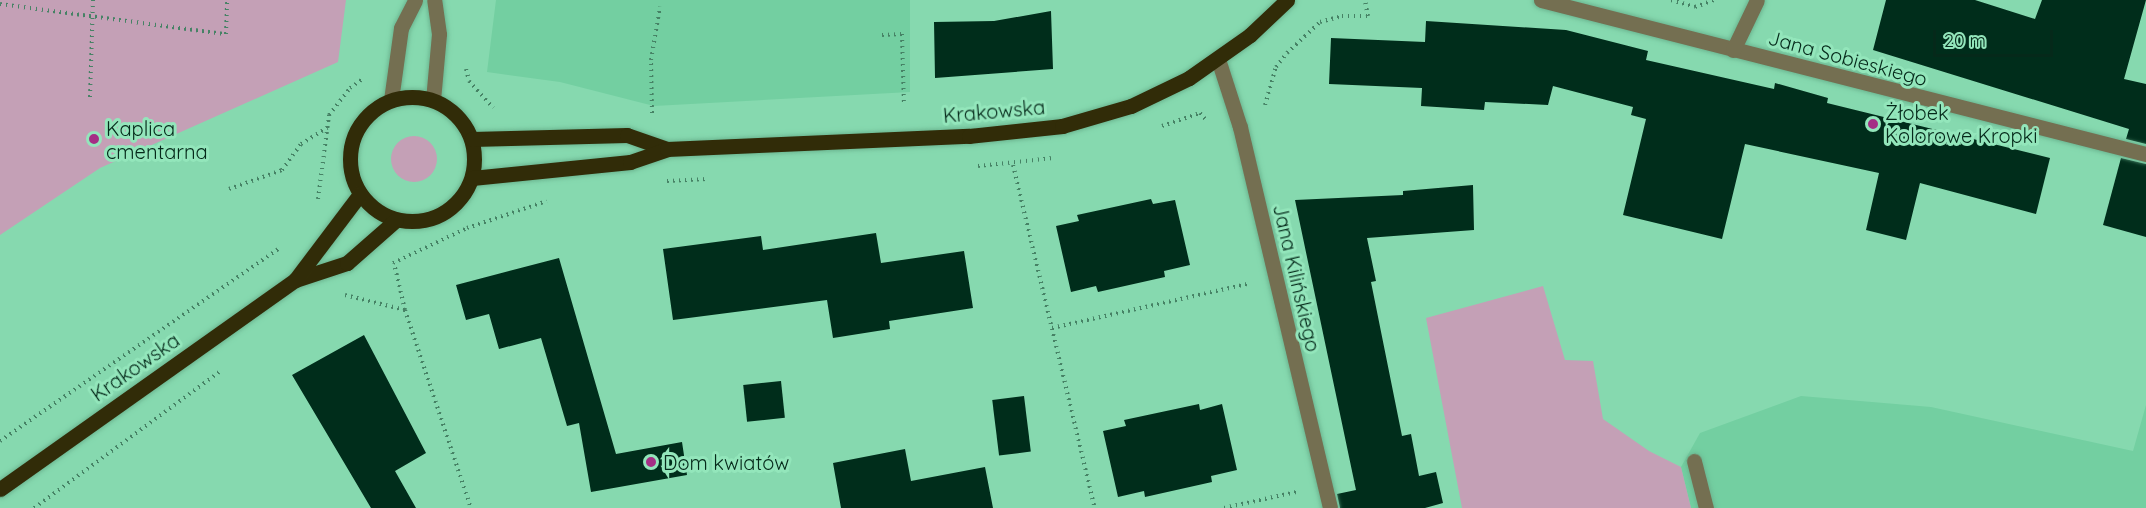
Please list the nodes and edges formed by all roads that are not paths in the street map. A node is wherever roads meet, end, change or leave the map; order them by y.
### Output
1 (415, 0) edge
2 (434, 0) edge
3 (1287, 0) edge
4 (1541, 0) edge
5 (1757, 0) edge
6 (1733, 50) junction
7 (1218, 59) junction
8 (391, 100) junction
9 (433, 100) junction
10 (472, 140) junction
11 (667, 149) junction
12 (2146, 154) edge
13 (472, 178) junction
14 (360, 194) junction
15 (396, 220) junction
16 (294, 280) junction
17 (1694, 461) dead end
18 (0, 489) edge
19 (1330, 508) edge
20 (1706, 508) edge

1 - 8 street
2 - 9 street
3 - 7 main road, Krakowska
4 - 6 street, Jana Sobieskiego
5 - 6 street
6 - 12 street, Jana Sobieskiego
7 - 11 main road, Krakowska
7 - 19 street, Jana Kilińskiego
8 - 9 main road
8 - 14 main road
9 - 10 main road
10 - 11 main road, Krakowska
10 - 13 main road
11 - 13 main road, Krakowska
13 - 15 main road
14 - 15 main road
14 - 16 main road, Krakowska
15 - 16 main road, Krakowska
16 - 18 main road, Krakowska
17 - 20 street

